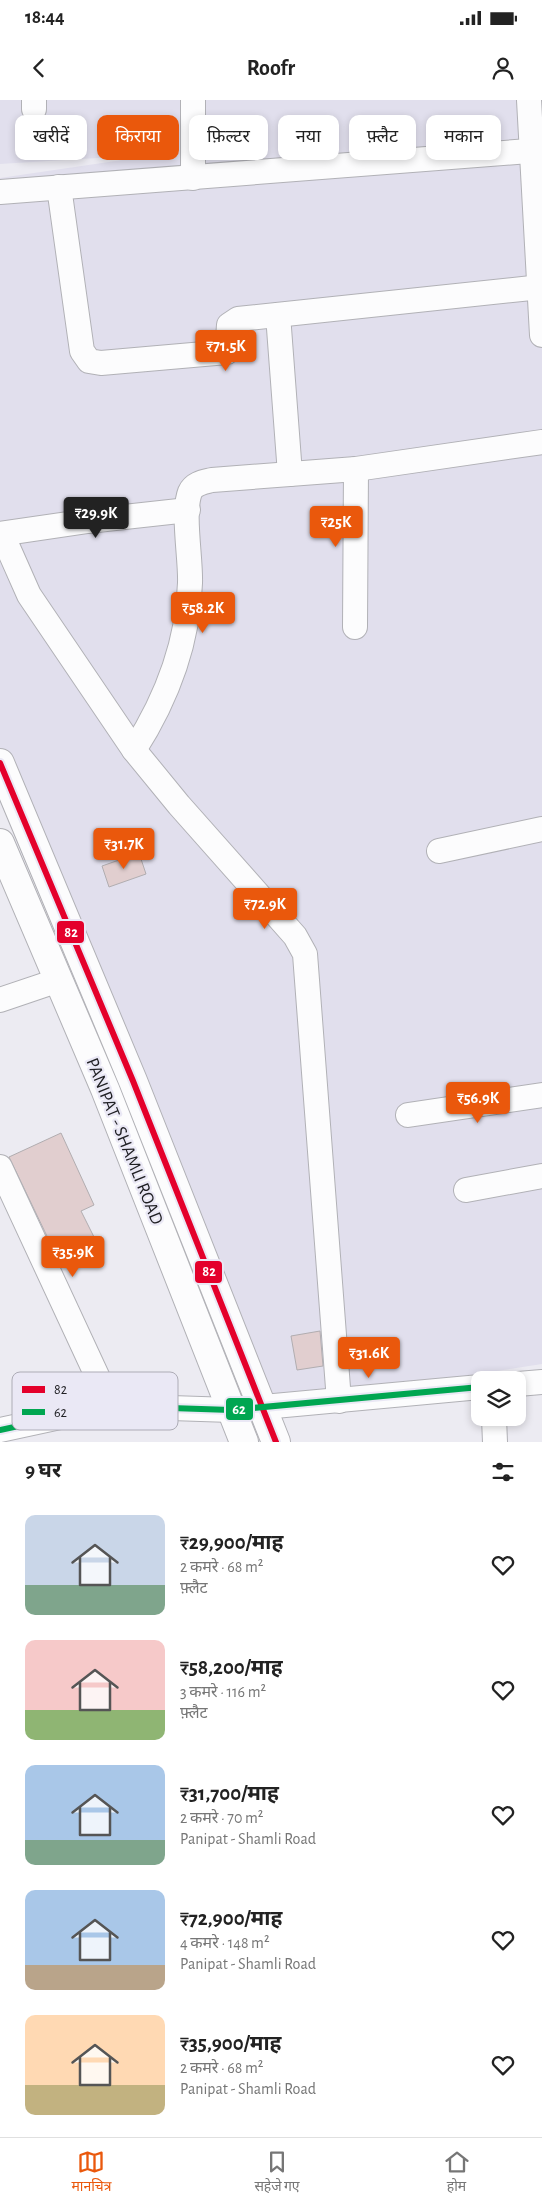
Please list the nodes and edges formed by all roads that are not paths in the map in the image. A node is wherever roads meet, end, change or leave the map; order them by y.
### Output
1 (193, 100) edge
2 (529, 100) edge
3 (536, 151) edge
4 (193, 178) junction
5 (59, 187) junction
6 (0, 192) edge
7 (540, 261) edge
8 (541, 287) junction
9 (278, 315) junction
10 (542, 335) edge
11 (542, 442) edge
12 (356, 469) junction
13 (290, 474) junction
14 (188, 510) junction
15 (1, 534) edge
16 (355, 626) dead end
17 (134, 750) junction
18 (0, 763) edge
19 (542, 829) edge
20 (0, 843) edge
21 (439, 851) dead end
22 (59, 980) junction
23 (0, 1000) edge
24 (542, 1095) edge
25 (408, 1115) dead end
26 (0, 1167) edge
27 (542, 1176) edge
28 (466, 1190) dead end
29 (95, 1372) edge
30 (542, 1382) edge
31 (526, 1383) edge
32 (471, 1388) edge
33 (339, 1401) junction
34 (178, 1408) edge
35 (262, 1408) junction
36 (232, 1410) junction
37 (494, 1426) edge
38 (244, 1442) edge
39 (276, 1442) edge
40 (495, 1442) edge

1 - 4 street
2 - 3 street
3 - 4 street
3 - 7 street
4 - 5 street
5 - 6 street
5 - 9 street
7 - 8 street
8 - 9 street
8 - 10 street
9 - 13 street
11 - 12 street
12 - 13 street
12 - 16 street
13 - 14 street
14 - 15 street
14 - 17 street
15 - 17 street
17 - 33 street
18 - 35 highway, PANIPAT - SHAMLI ROAD
19 - 21 street
20 - 22 highway, PANIPAT - SHAMLI ROAD
22 - 23 street
22 - 36 highway, PANIPAT - SHAMLI ROAD
24 - 25 street
26 - 29 street
27 - 28 street
30 - 31 street
32 - 33 street
33 - 35 street
34 - 36 street
35 - 36 street
35 - 39 highway, PANIPAT - SHAMLI ROAD
36 - 38 highway, PANIPAT - SHAMLI ROAD
37 - 40 street

